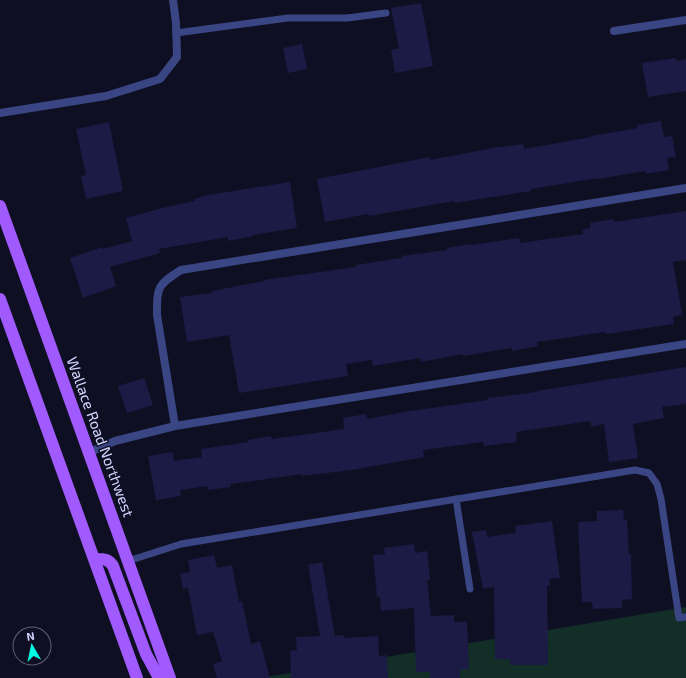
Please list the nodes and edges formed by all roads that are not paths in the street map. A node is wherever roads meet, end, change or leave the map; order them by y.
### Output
1 (173, 0) edge
2 (386, 13) dead end
3 (686, 20) edge
4 (614, 31) dead end
5 (176, 33) junction
6 (0, 113) edge
7 (686, 188) edge
8 (0, 206) edge
9 (0, 299) edge
10 (686, 344) edge
11 (175, 426) junction
12 (88, 453) junction
13 (456, 499) junction
14 (94, 559) junction
15 (128, 561) junction
16 (470, 589) dead end
17 (686, 617) edge
18 (137, 678) edge
19 (159, 678) edge
20 (170, 678) edge

1 - 5 street
2 - 5 lane
3 - 4 street
5 - 6 street
7 - 11 street
8 - 12 main road, Wallace Road Northwest
9 - 14 main road
10 - 11 street
11 - 12 street
12 - 15 main road, Wallace Road Northwest
13 - 15 lane
13 - 16 lane
13 - 17 lane
14 - 18 main road
14 - 19 main road
15 - 20 main road, Wallace Road Northwest

